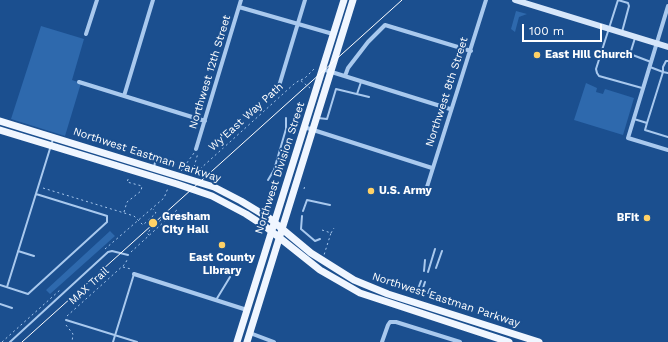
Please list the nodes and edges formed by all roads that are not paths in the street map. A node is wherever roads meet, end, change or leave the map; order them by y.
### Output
1 (96, 0) edge
2 (153, 0) edge
3 (241, 0) edge
4 (305, 0) edge
5 (344, 0) edge
6 (353, 0) edge
7 (486, 0) edge
8 (515, 0) edge
9 (668, 6) edge
10 (239, 7) junction
11 (666, 16) edge
12 (298, 24) junction
13 (608, 29) junction
14 (622, 33) junction
15 (86, 34) dead end
16 (333, 34) junction
17 (636, 37) junction
18 (656, 44) junction
19 (668, 47) edge
20 (470, 51) junction
21 (668, 60) edge
22 (650, 65) junction
23 (322, 69) junction
24 (331, 72) junction
25 (664, 72) junction
26 (668, 73) edge
27 (345, 76) junction
28 (79, 82) dead end
29 (361, 82) junction
30 (279, 86) dead end
31 (643, 89) junction
32 (358, 94) junction
33 (124, 96) junction
34 (368, 97) dead end
35 (450, 109) junction
36 (286, 118) dead end
37 (317, 118) junction
38 (634, 119) junction
39 (0, 121) edge
40 (205, 121) junction
41 (647, 123) junction
42 (304, 127) junction
43 (313, 129) junction
44 (0, 130) edge
45 (54, 137) junction
46 (668, 137) edge
47 (51, 146) junction
48 (196, 149) road end
49 (668, 150) edge
50 (175, 164) dead end
51 (154, 168) junction
52 (432, 168) junction
53 (268, 180) dead end
54 (426, 190) dead end
55 (36, 194) junction
56 (330, 205) dead end
57 (302, 211) dead end
58 (302, 216) dead end
59 (274, 222) junction
60 (282, 228) junction
61 (271, 232) junction
62 (279, 238) junction
63 (320, 239) dead end
64 (435, 249) dead end
65 (18, 251) junction
66 (442, 251) dead end
67 (128, 255) road end
68 (34, 256) dead end
69 (425, 260) dead end
70 (436, 268) dead end
71 (424, 271) dead end
72 (133, 272) joint
73 (428, 272) dead end
74 (230, 277) dead end
75 (421, 281) dead end
76 (425, 282) dead end
77 (0, 285) edge
78 (7, 287) junction
79 (418, 289) dead end
80 (430, 289) dead end
81 (422, 291) dead end
82 (428, 293) dead end
83 (216, 300) junction
84 (0, 304) edge
85 (12, 308) dead end
86 (247, 310) junction
87 (66, 320) road end
88 (250, 333) junction
89 (115, 335) junction
90 (10, 342) edge
91 (113, 342) edge
92 (137, 342) edge
93 (237, 342) edge
94 (247, 342) edge
95 (274, 342) edge
96 (382, 342) edge
97 (460, 342) edge
98 (509, 342) edge
99 (539, 342) edge

1 - 15 street
2 - 33 street
3 - 10 street, Northwest 12th Street
4 - 12 street
5 - 16 main road, Northwest Division Street
6 - 24 main road, Northwest Division Street
7 - 20 street, Northwest 8th Street
8 - 13 street
9 - 11 street
10 - 12 street
10 - 40 street, Northwest 12th Street
11 - 18 street
12 - 16 street
12 - 30 street
13 - 14 street
13 - 14 lane
13 - 31 lane
14 - 17 street
16 - 23 main road, Northwest Division Street
17 - 18 street
17 - 22 lane
18 - 19 street
18 - 22 street
20 - 27 street
20 - 35 street, Northwest 8th Street
21 - 25 lane
22 - 25 lane
22 - 31 street
23 - 24 street
23 - 42 main road, Northwest Division Street
24 - 27 street
24 - 37 main road, Northwest Division Street
25 - 26 lane
25 - 41 lane
27 - 29 street
28 - 33 street
29 - 32 lane
29 - 35 street
31 - 38 street
32 - 34 lane
32 - 37 lane
33 - 40 street
35 - 52 street, Northwest 8th Street
36 - 53 lane
37 - 43 main road, Northwest Division Street
38 - 41 lane
38 - 49 street
39 - 45 main road, Northwest Eastman Parkway
40 - 48 street, Northwest 12th Street
41 - 46 lane
42 - 43 street
42 - 59 main road, Northwest Division Street
43 - 52 street
43 - 60 main road, Northwest Division Street
44 - 47 main road, Northwest Eastman Parkway
45 - 47 lane
45 - 51 main road, Northwest Eastman Parkway
47 - 55 lane
47 - 61 main road, Northwest Eastman Parkway
50 - 51 lane
51 - 59 main road, Northwest Eastman Parkway
52 - 54 street, Northwest 8th Street
55 - 65 lane
55 - 78 lane
56 - 57 lane
58 - 63 lane
59 - 60 main road, Northwest Eastman Parkway
59 - 61 main road, Northwest Division Street
60 - 62 main road, Northwest Division Street
60 - 99 main road, Northwest Eastman Parkway
61 - 62 main road, Northwest Eastman Parkway
61 - 86 main road, Northwest Division Street
62 - 88 main road, Northwest Division Street
62 - 98 main road, Northwest Eastman Parkway
64 - 73 lane
65 - 68 lane
65 - 78 lane
66 - 70 lane
67 - 90 lane
69 - 71 lane
72 - 83 street
72 - 89 lane
74 - 83 lane
75 - 79 lane
76 - 81 lane
77 - 78 lane
80 - 82 lane
83 - 86 street
84 - 85 lane
86 - 93 main road, Northwest Division Street
87 - 89 lane
88 - 94 main road, Northwest Division Street
88 - 95 street
89 - 91 lane
89 - 92 lane
96 - 97 street

